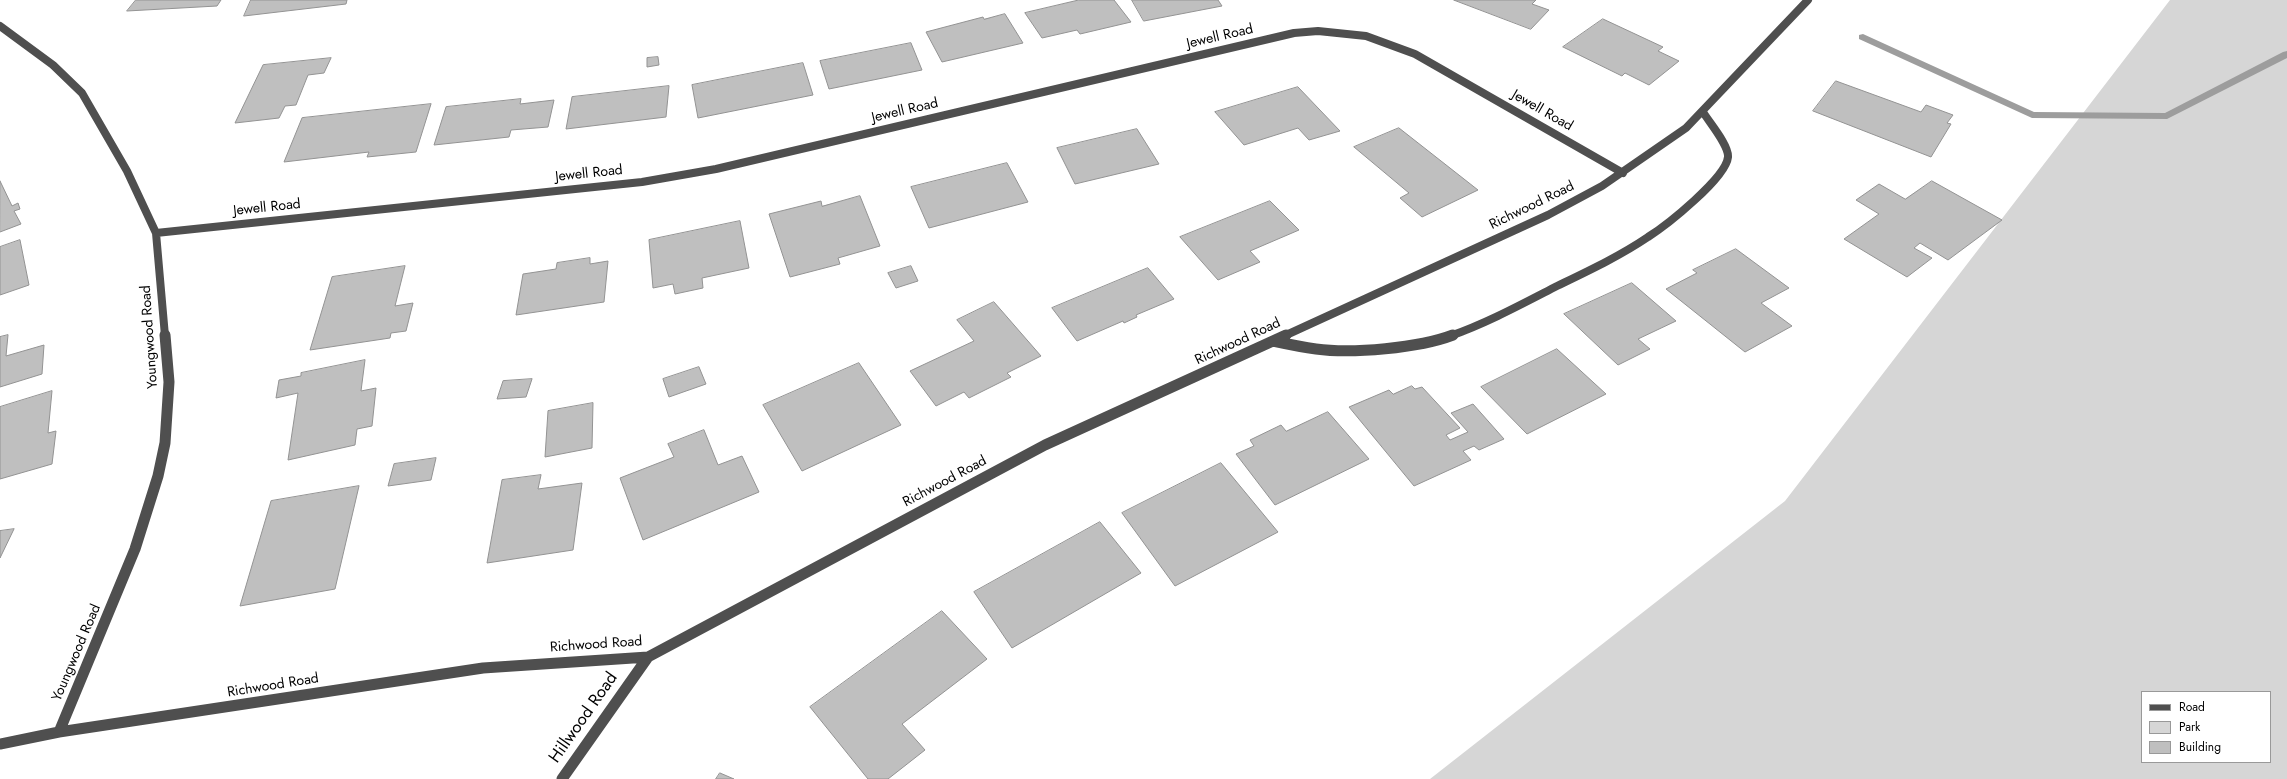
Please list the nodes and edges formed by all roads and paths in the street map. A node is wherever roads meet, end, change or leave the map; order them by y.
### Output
1 (1808, 0) edge
2 (0, 26) edge
3 (1703, 112) junction
4 (1623, 173) junction
5 (156, 233) junction
6 (1273, 341) junction
7 (648, 657) junction
8 (59, 732) junction
9 (0, 744) edge
10 (562, 779) edge

1 - 3 street, Richwood Road
2 - 5 street, Youngwood Road
3 - 4 street, Richwood Road
3 - 6 street
4 - 5 street, Jewell Road
4 - 6 street, Richwood Road
5 - 8 street, Youngwood Road
6 - 7 street, Richwood Road
7 - 8 street, Richwood Road
7 - 10 street, Hillwood Road
8 - 9 street, Richwood Road

